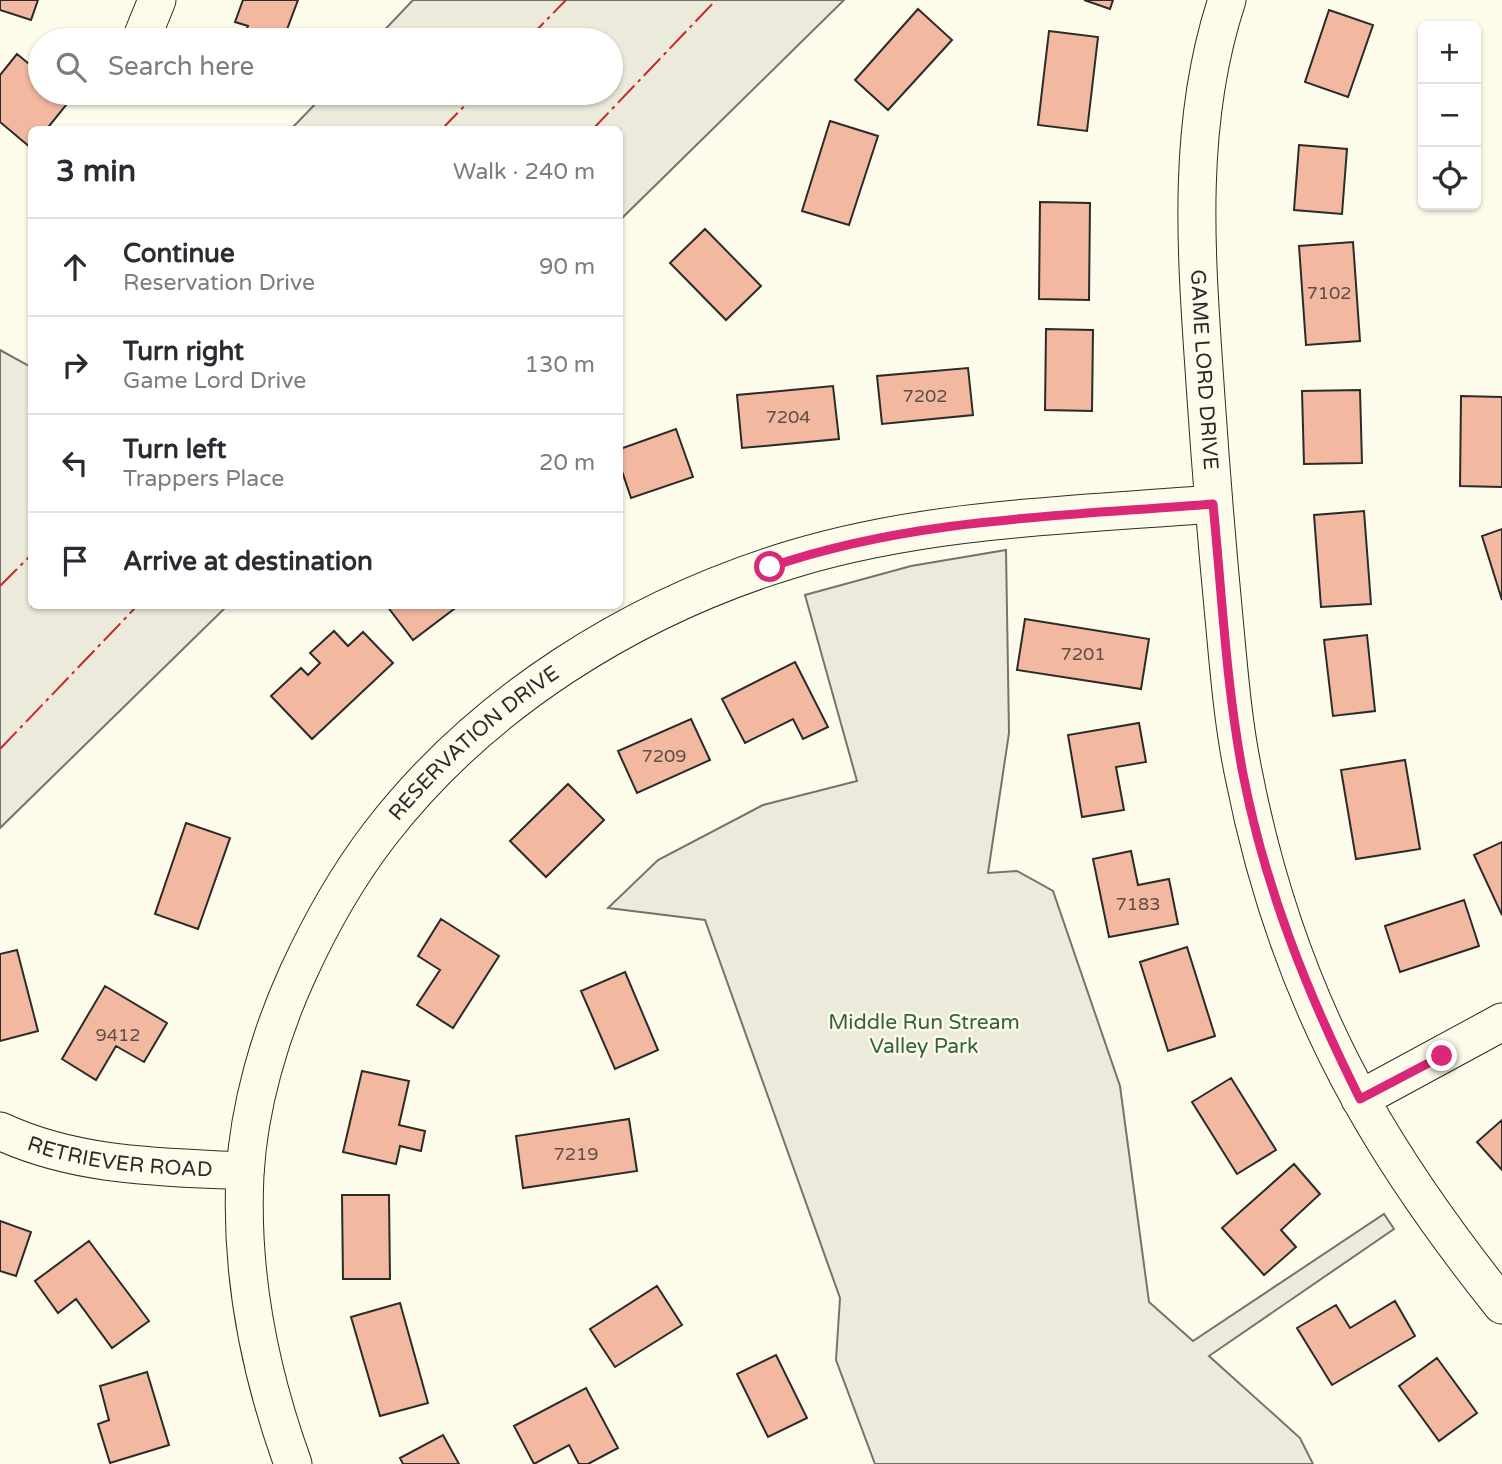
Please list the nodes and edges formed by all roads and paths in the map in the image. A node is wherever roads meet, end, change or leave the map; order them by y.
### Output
1 (157, 0) edge
2 (1227, 0) edge
3 (146, 28) edge
4 (1213, 504) junction
5 (1502, 1021) edge
6 (1360, 1099) junction
7 (0, 1131) edge
8 (245, 1171) junction
9 (1502, 1305) edge
10 (293, 1464) edge

1 - 3 street
2 - 4 street, GAME LORD DRIVE
4 - 6 street, GAME LORD DRIVE
4 - 8 street, RESERVATION DRIVE
5 - 6 street
6 - 9 street, GAME LORD DRIVE
7 - 8 street, RETRIEVER ROAD
8 - 10 street, RESERVATION DRIVE

